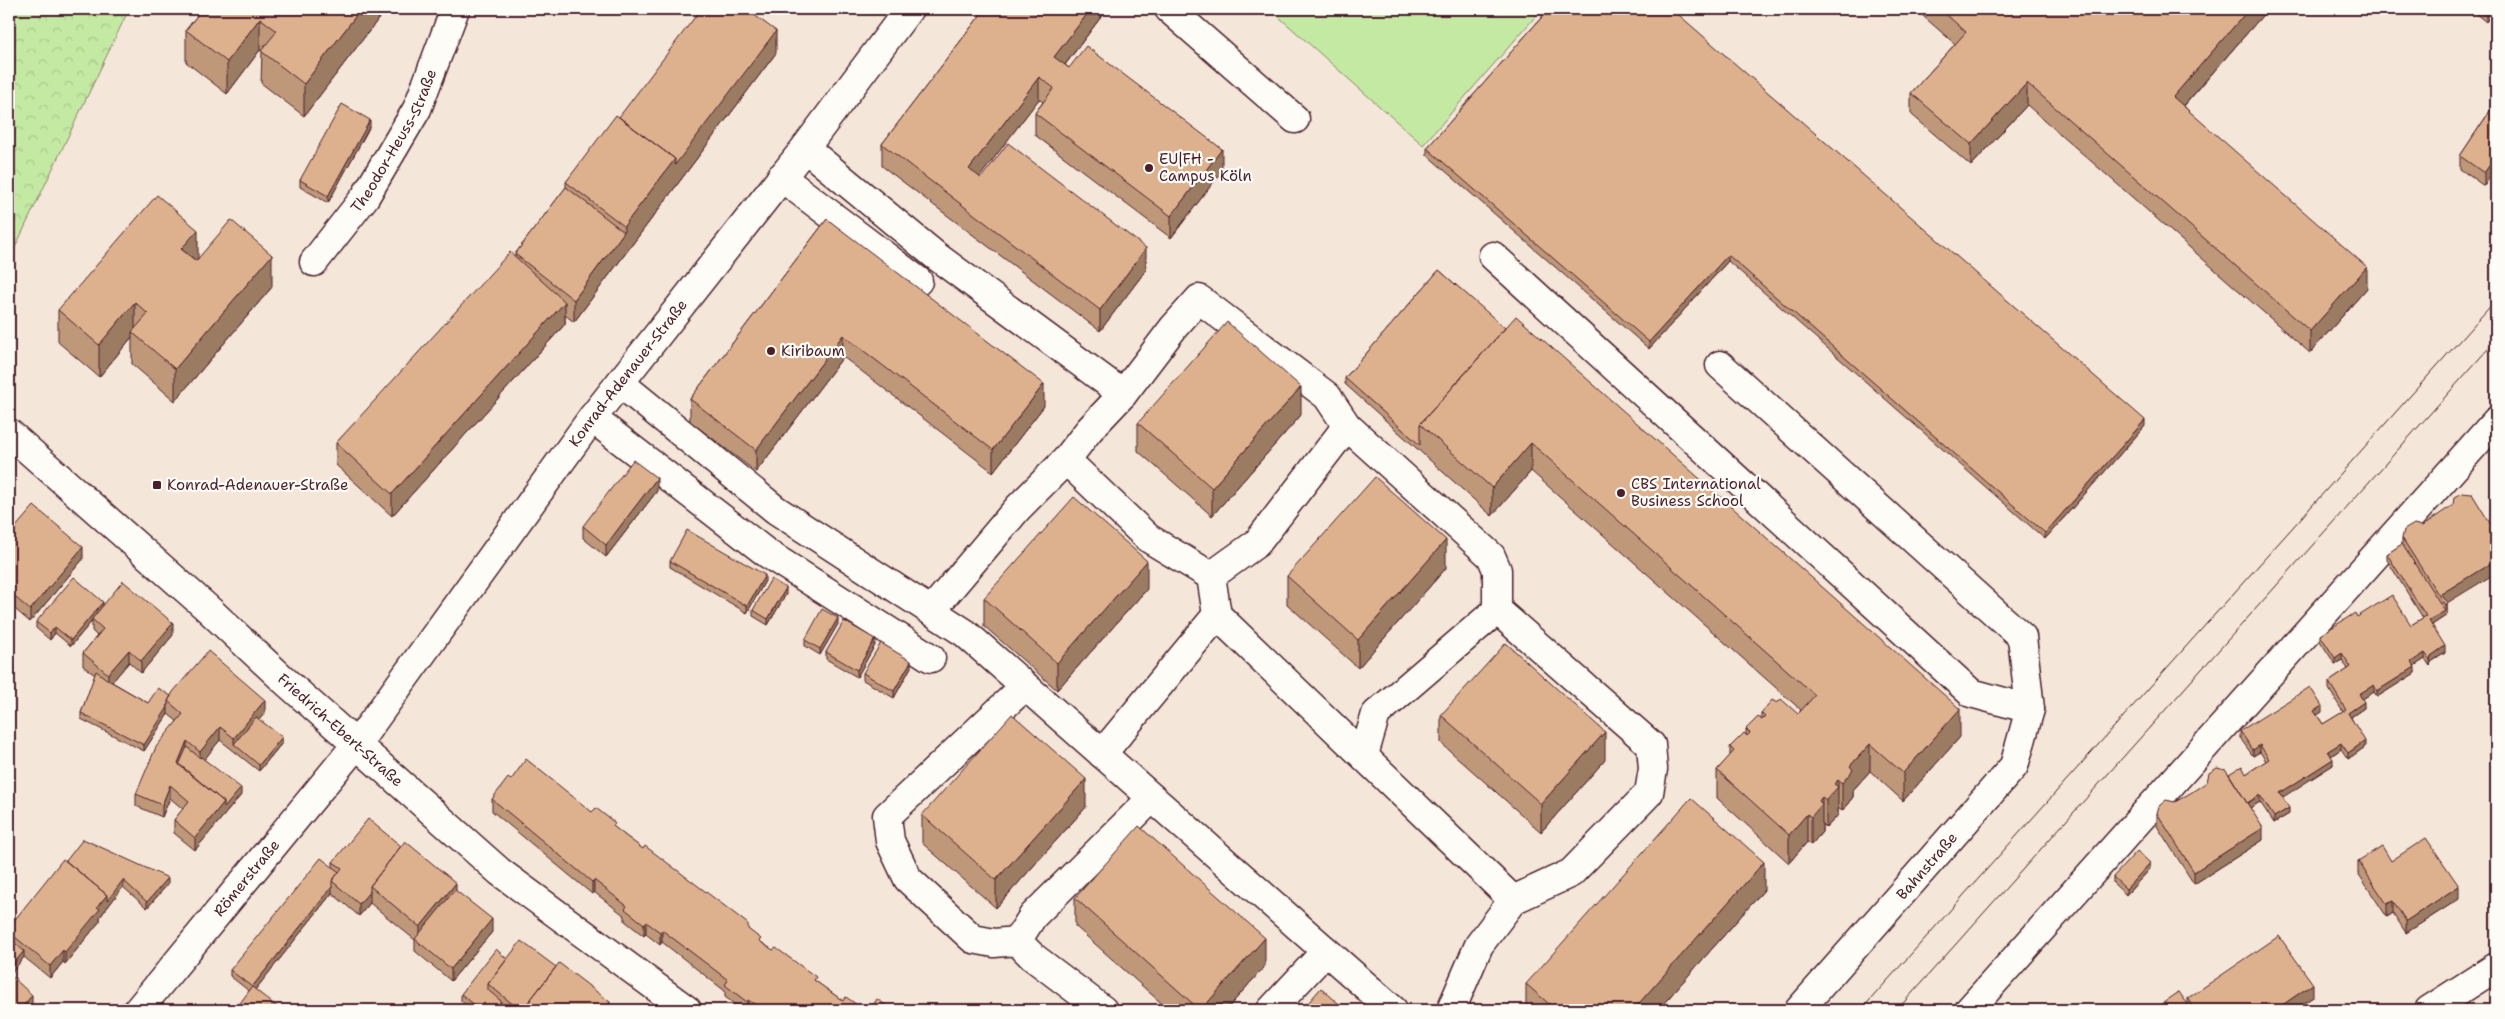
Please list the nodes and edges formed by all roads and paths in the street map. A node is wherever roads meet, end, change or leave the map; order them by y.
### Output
1 (455, 9) edge
2 (909, 9) edge
3 (1169, 9) edge
4 (1295, 119) dead end
5 (805, 148) junction
6 (782, 178) junction
7 (1493, 256) dead end
8 (314, 262) dead end
9 (918, 281) dead end
10 (1720, 364) dead end
11 (620, 384) junction
12 (1123, 394) junction
13 (592, 418) junction
14 (2496, 421) edge
15 (1347, 426) junction
16 (9, 433) edge
17 (1066, 460) junction
18 (1211, 576) junction
19 (1497, 610) junction
20 (931, 611) junction
21 (1217, 615) junction
22 (931, 658) dead end
23 (1025, 686) junction
24 (2030, 709) junction
25 (356, 745) junction
26 (1102, 754) junction
27 (1364, 756) junction
28 (1152, 798) junction
29 (1513, 900) junction
30 (1017, 941) junction
31 (1326, 951) junction
32 (2496, 967) edge
33 (138, 1010) edge
34 (686, 1010) edge
35 (1104, 1010) edge
36 (1271, 1010) edge
37 (1393, 1010) edge
38 (1451, 1010) edge
39 (1799, 1010) edge
40 (1969, 1010) edge
41 (2429, 1010) edge

1 - 8 street, Theodor-Heuss-Straße
2 - 5 street, Konrad-Adenauer-Straße
3 - 4 street
5 - 6 street, Konrad-Adenauer-Straße
5 - 12 street
6 - 9 street
6 - 11 street, Konrad-Adenauer-Straße
7 - 24 street
10 - 24 street
11 - 13 street, Konrad-Adenauer-Straße
11 - 20 street
12 - 15 street
12 - 17 street
13 - 22 street
13 - 25 street, Konrad-Adenauer-Straße
14 - 40 street
15 - 18 street
15 - 19 street
16 - 25 street, Friedrich-Ebert-Straße
17 - 18 street
17 - 20 street
18 - 21 street
19 - 27 street
19 - 29 street
20 - 23 street
21 - 26 street
21 - 27 street
23 - 26 street
23 - 30 street
24 - 39 street, Bahnstraße
25 - 33 street, Römerstraße
25 - 34 street, Friedrich-Ebert-Straße
26 - 28 street
27 - 29 street
28 - 30 street
28 - 31 street
29 - 38 street
30 - 35 street
31 - 36 street
31 - 37 street
32 - 41 street

